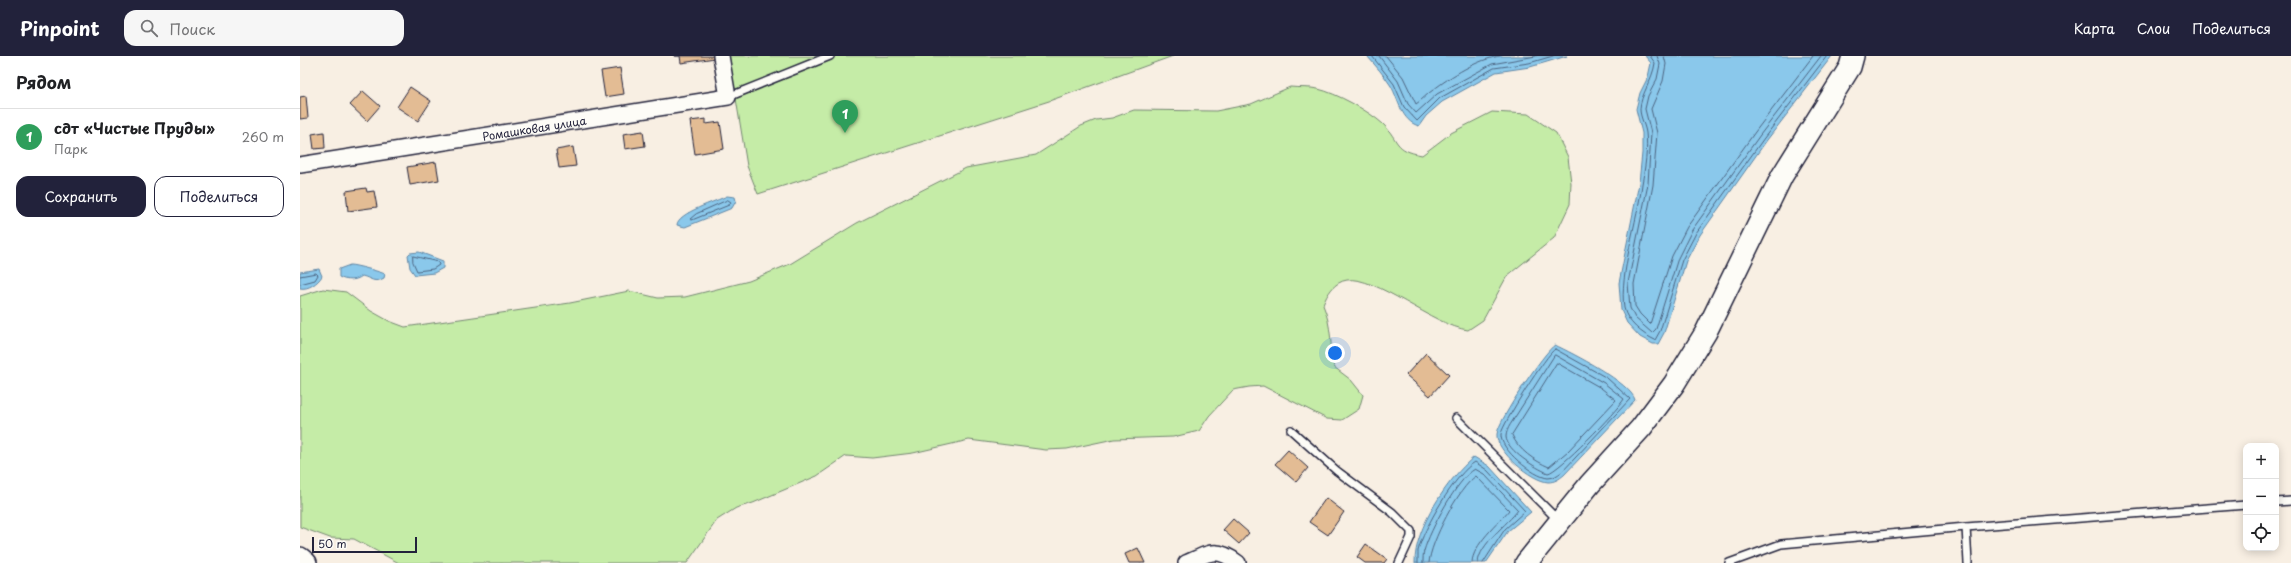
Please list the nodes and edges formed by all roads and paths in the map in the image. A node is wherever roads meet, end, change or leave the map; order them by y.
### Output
1 (721, 56) edge
2 (830, 56) edge
3 (1853, 56) edge
4 (728, 97) junction
5 (300, 165) edge
6 (1456, 418) dead end
7 (1291, 430) dead end
8 (2291, 501) edge
9 (2279, 502) edge
10 (2243, 505) edge
11 (1560, 521) junction
12 (1966, 527) junction
13 (300, 558) edge
14 (306, 563) edge
15 (1186, 563) edge
16 (1238, 563) edge
17 (1399, 563) edge
18 (1526, 563) edge
19 (1729, 563) edge
20 (1968, 563) edge

1 - 4 street
2 - 4 lane
3 - 11 main road
4 - 5 street, Ромашковая улица
6 - 11 lane
7 - 17 lane
8 - 9 lane
10 - 12 lane
11 - 18 main road
12 - 19 lane
12 - 20 lane
13 - 14 main road
15 - 16 street

